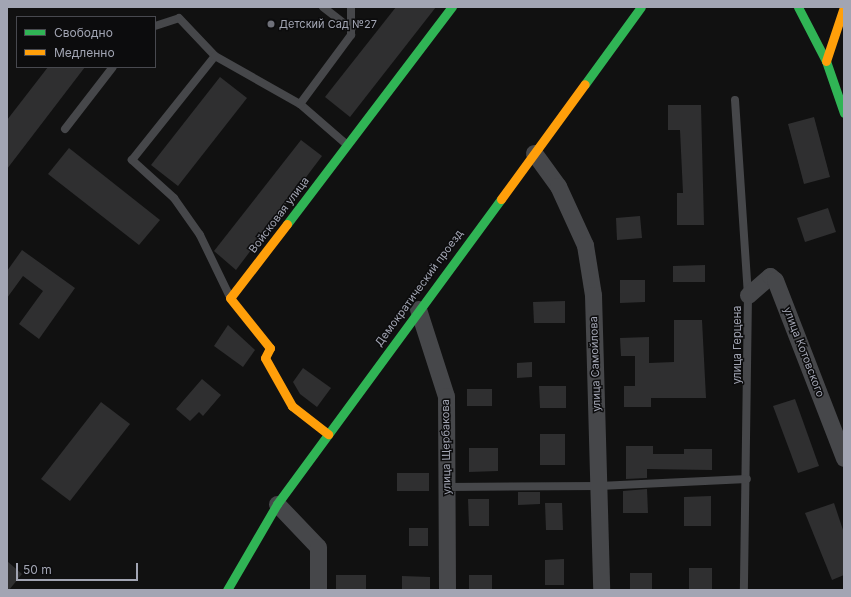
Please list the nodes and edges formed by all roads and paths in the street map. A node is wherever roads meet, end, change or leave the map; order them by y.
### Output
1 (323, 7) edge
2 (351, 7) edge
3 (452, 7) edge
4 (641, 7) edge
5 (798, 7) edge
6 (844, 7) edge
7 (156, 26) edge
8 (351, 29) junction
9 (215, 56) junction
10 (826, 61) junction
11 (112, 68) edge
12 (735, 100) dead end
13 (300, 104) junction
14 (844, 113) edge
15 (64, 129) dead end
16 (347, 145) junction
17 (534, 153) junction
18 (748, 295) junction
19 (230, 298) junction
20 (418, 309) junction
21 (328, 434) junction
22 (844, 458) edge
23 (747, 479) junction
24 (600, 486) junction
25 (447, 487) junction
26 (277, 504) junction
27 (227, 590) edge
28 (318, 590) edge
29 (447, 590) edge
30 (601, 590) edge
31 (744, 590) edge

1 - 8 lane
2 - 8 lane
3 - 16 main road, Войсковая улица
4 - 17 main road, Демократический проезд
5 - 10 main road
6 - 10 main road
7 - 9 lane
8 - 13 lane
9 - 13 lane
9 - 19 lane
10 - 14 main road
11 - 15 lane
12 - 18 lane, улица Герцена
13 - 16 lane
16 - 19 main road, Войсковая улица
17 - 20 main road, Демократический проезд
17 - 24 street, улица Самойлова
18 - 22 street, улица Котовского
18 - 23 lane, улица Герцена
19 - 21 main road
20 - 21 main road, Демократический проезд
20 - 25 street, улица Щербакова
21 - 26 main road, Демократический проезд
23 - 24 lane
23 - 31 lane, улица Герцена
24 - 25 lane
24 - 30 street, улица Самойлова
25 - 29 street, улица Щербакова
26 - 27 main road, Демократический проезд
26 - 28 street

